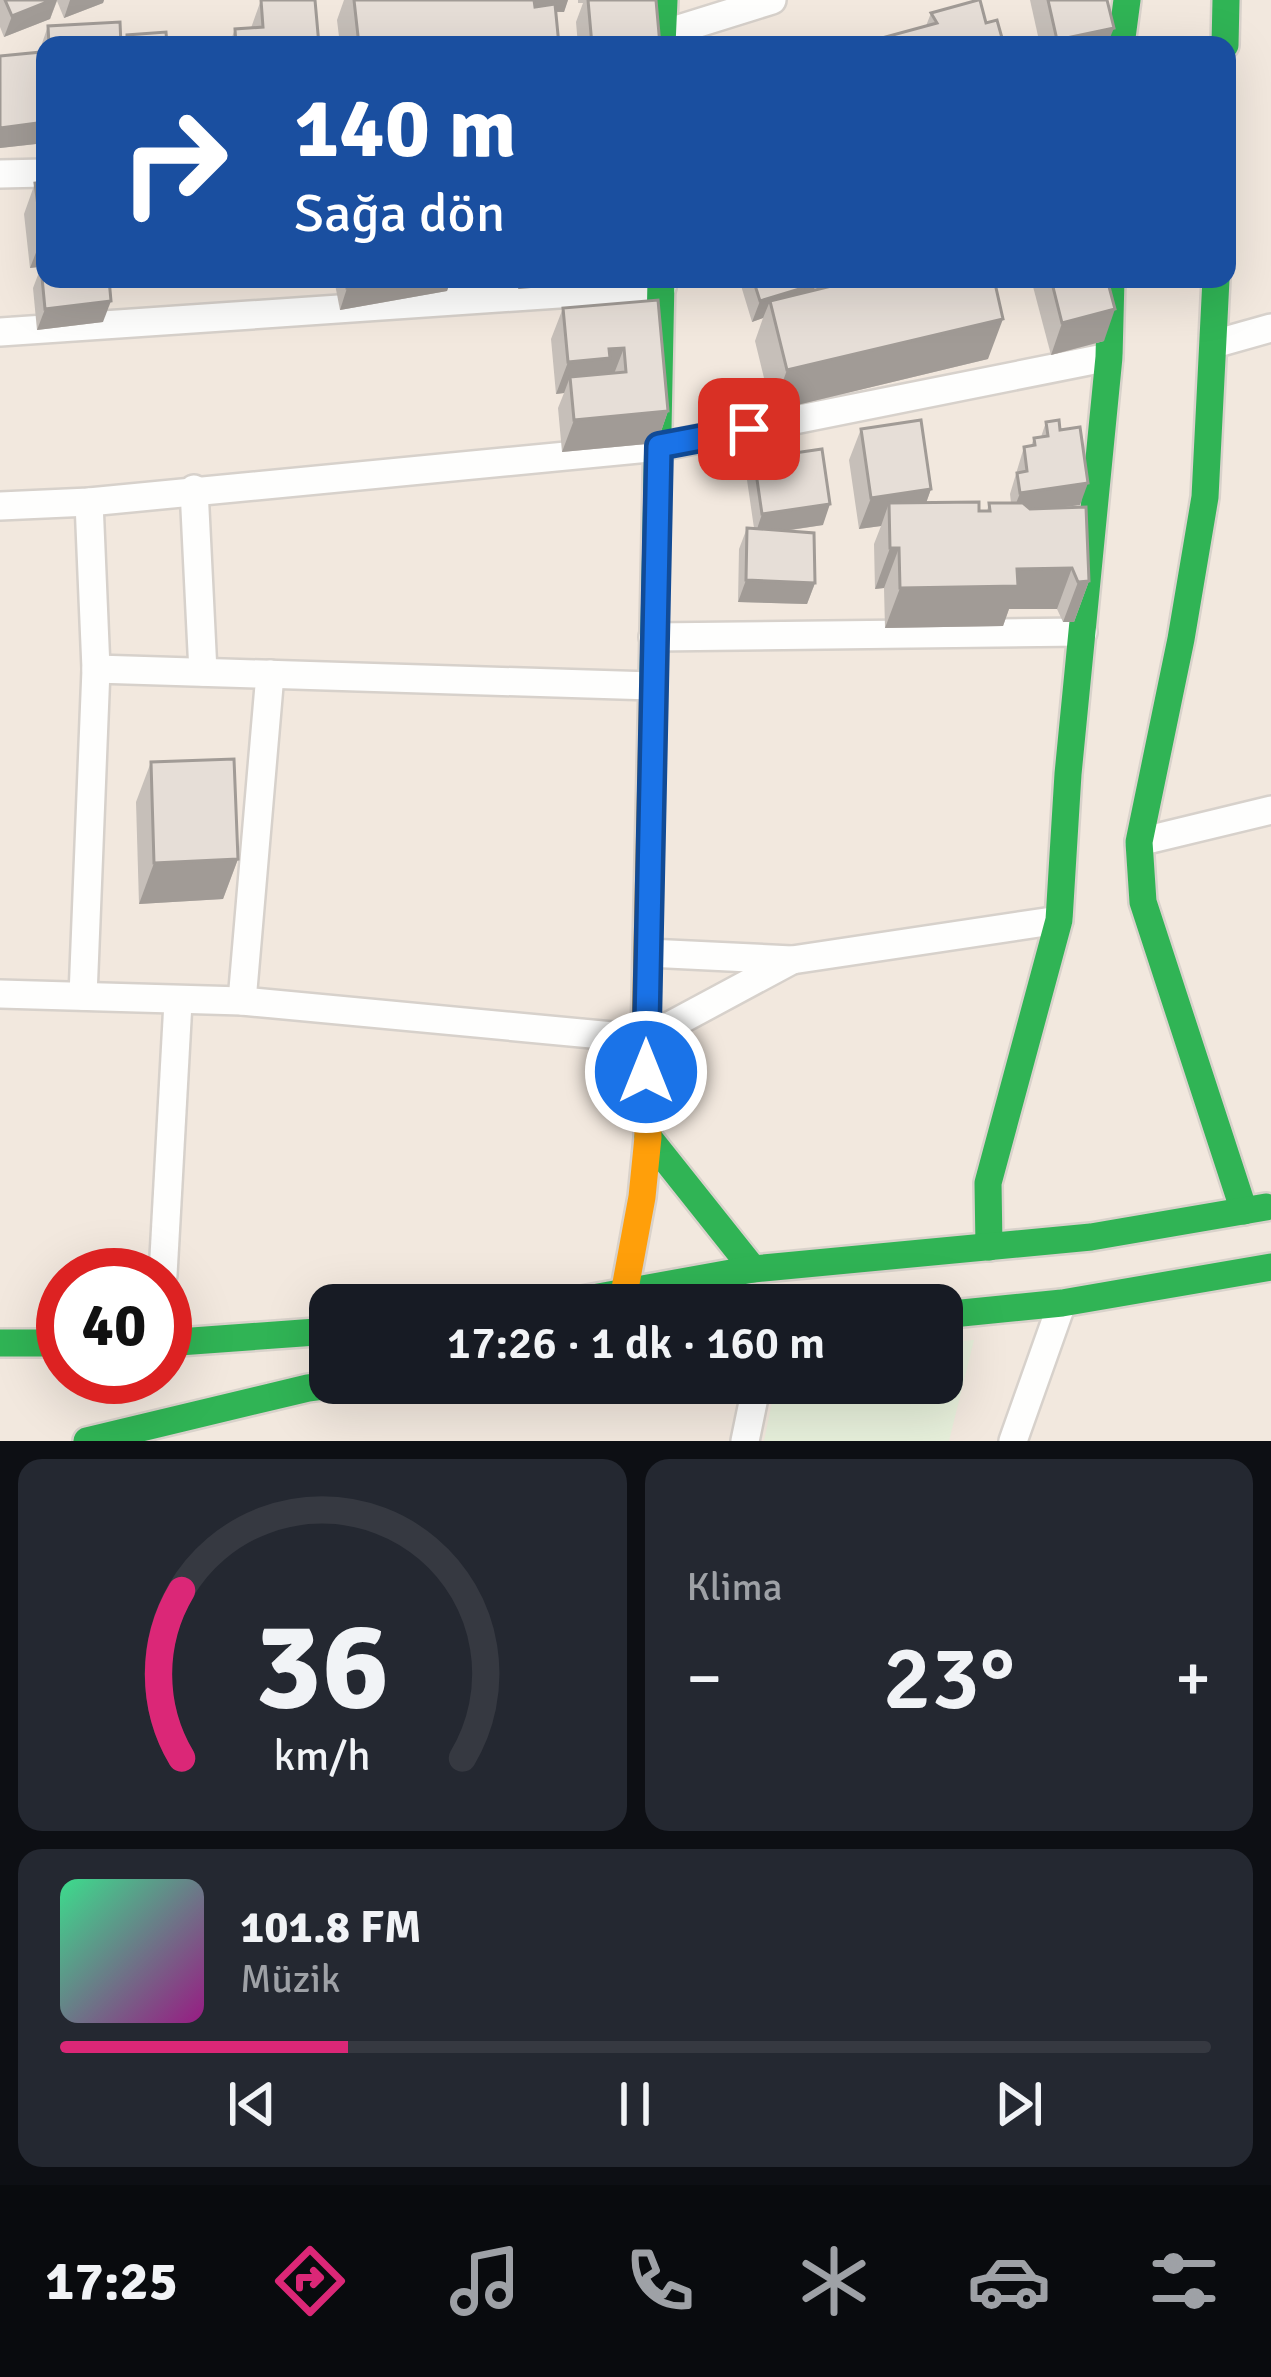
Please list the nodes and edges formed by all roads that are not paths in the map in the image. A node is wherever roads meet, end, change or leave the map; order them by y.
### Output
1 (664, 0) edge
2 (772, 0) edge
3 (1126, 0) edge
4 (1226, 0) edge
5 (663, 36) edge
6 (671, 36) edge
7 (1122, 36) edge
8 (1225, 36) edge
9 (36, 172) edge
10 (0, 174) edge
11 (594, 288) edge
12 (661, 288) edge
13 (1111, 288) edge
14 (1216, 288) edge
15 (1271, 328) edge
16 (0, 332) edge
17 (1214, 344) junction
18 (1108, 357) junction
19 (659, 446) junction
20 (194, 489) junction
21 (89, 502) junction
22 (0, 506) edge
23 (1084, 632) junction
24 (653, 637) junction
25 (96, 669) junction
26 (203, 672) junction
27 (269, 674) junction
28 (652, 686) junction
29 (1271, 810) edge
30 (1138, 842) junction
31 (1059, 920) junction
32 (647, 952) junction
33 (792, 960) junction
34 (0, 994) edge
35 (83, 996) junction
36 (242, 1001) junction
37 (178, 1002) junction
38 (645, 1039) junction
39 (648, 1138) junction
40 (1258, 1209) edge
41 (989, 1247) junction
42 (165, 1248) edge
43 (1271, 1268) edge
44 (753, 1269) junction
45 (626, 1284) edge
46 (676, 1284) edge
47 (1062, 1303) junction
48 (963, 1313) edge
49 (309, 1333) edge
50 (192, 1341) edge
51 (0, 1343) edge
52 (36, 1343) edge
53 (309, 1388) edge
54 (753, 1404) edge
55 (87, 1441) edge
56 (745, 1441) edge
57 (1012, 1441) edge

1 - 5 street
2 - 6 street
3 - 7 street
4 - 8 street
9 - 10 street
11 - 16 street
12 - 19 street
13 - 18 street
14 - 17 street
15 - 17 street
17 - 30 street
18 - 19 street
18 - 23 street
19 - 20 street
19 - 24 street
20 - 21 street
20 - 26 street
21 - 22 street
21 - 25 street
23 - 24 street
23 - 31 street
24 - 28 street
25 - 26 street
25 - 35 street
26 - 27 street
27 - 28 street
27 - 36 street
28 - 32 street
29 - 30 street
30 - 40 street
31 - 33 street
31 - 41 street
32 - 33 street
32 - 38 street
33 - 38 street
34 - 35 street
35 - 37 street
36 - 37 street
36 - 38 street
37 - 42 street
38 - 39 street
39 - 44 street
39 - 45 street
40 - 41 street
41 - 44 street
43 - 47 street
44 - 46 street
47 - 48 street
47 - 57 street
49 - 50 street
51 - 52 street
53 - 55 street
54 - 56 street

